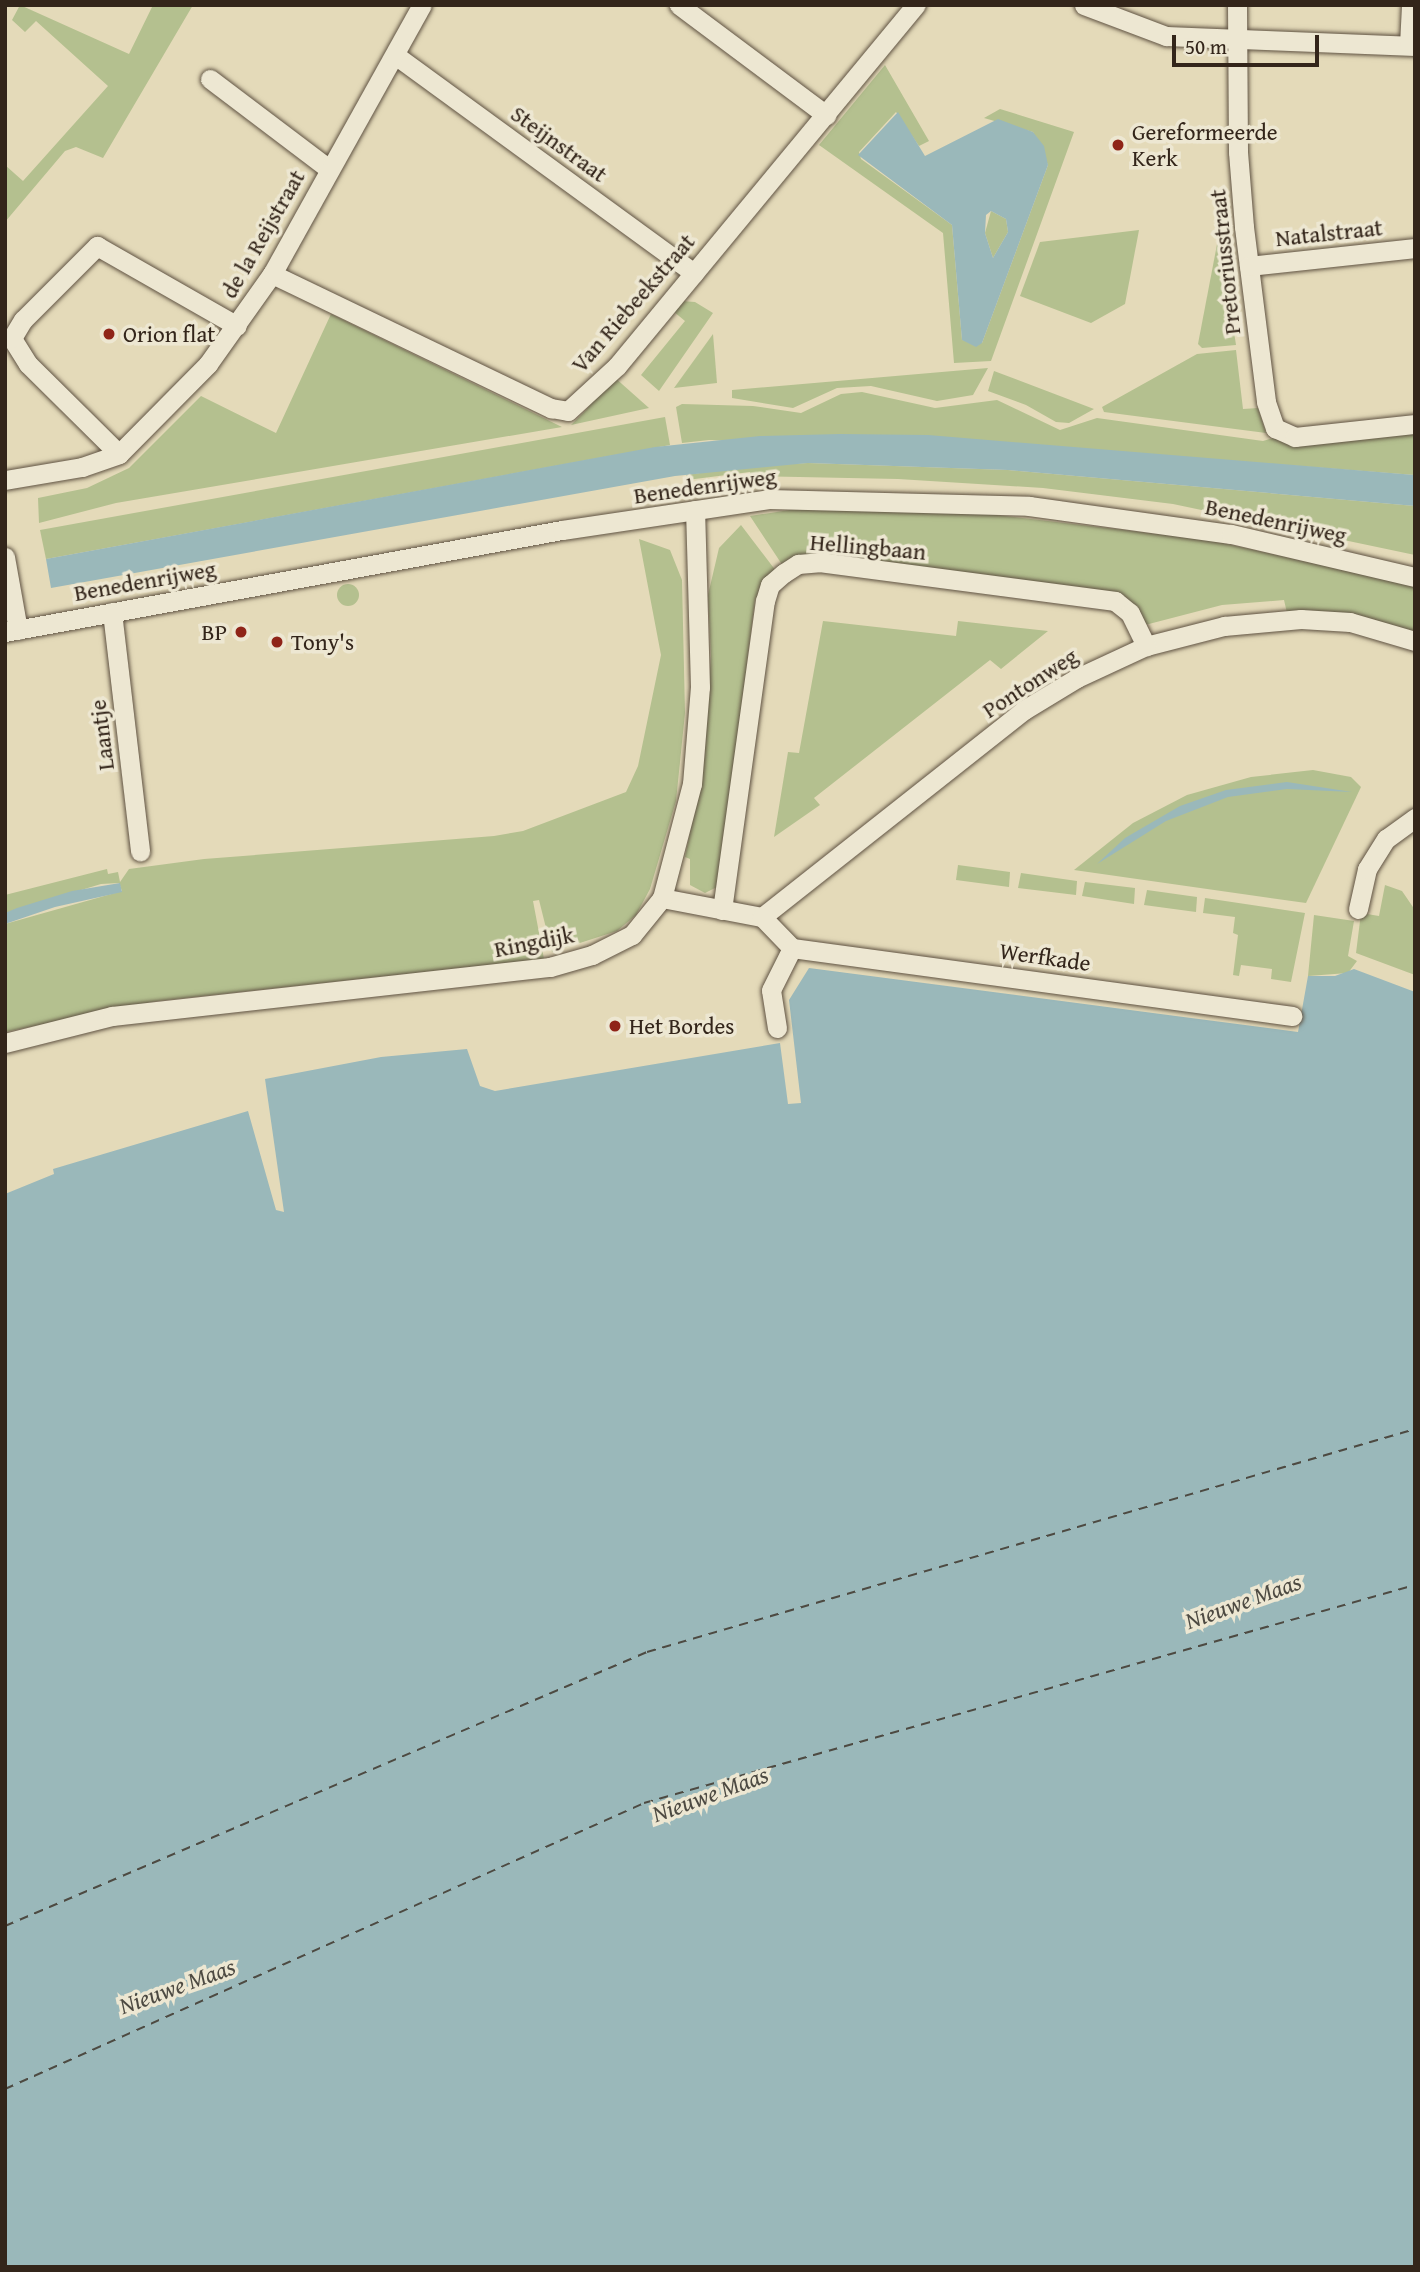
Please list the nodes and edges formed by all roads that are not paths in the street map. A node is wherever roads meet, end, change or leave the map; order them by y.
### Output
1 (422, 5) edge
2 (679, 5) edge
3 (916, 5) edge
4 (1084, 5) edge
5 (1237, 5) edge
6 (1410, 5) edge
7 (1237, 38) junction
8 (1412, 45) edge
9 (396, 55) junction
10 (210, 79) dead end
11 (826, 115) junction
12 (329, 169) junction
13 (1415, 248) edge
14 (1249, 266) junction
15 (694, 273) junction
16 (272, 274) junction
17 (237, 326) junction
18 (1415, 424) edge
19 (119, 454) junction
20 (5, 480) edge
21 (695, 510) junction
22 (5, 557) edge
23 (1415, 577) edge
24 (112, 612) junction
25 (12, 631) edge
26 (1415, 641) edge
27 (1146, 646) junction
28 (1415, 818) edge
29 (140, 851) dead end
30 (662, 898) junction
31 (1358, 909) dead end
32 (722, 910) junction
33 (762, 917) junction
34 (792, 948) junction
35 (1292, 1016) dead end
36 (777, 1028) dead end
37 (5, 1043) edge

1 - 9 street, de la Reijstraat
2 - 11 street
3 - 11 street, Van Riebeekstraat
4 - 7 street
5 - 7 street, Pretoriusstraat
6 - 8 street
7 - 8 street
7 - 14 street, Pretoriusstraat
9 - 12 street, de la Reijstraat
9 - 15 street, Steijnstraat
10 - 12 street, de la Reijstraat
11 - 15 street, Van Riebeekstraat
12 - 16 street, de la Reijstraat
13 - 14 street, Natalstraat
14 - 18 street, Pretoriusstraat
15 - 16 street, Van Riebeekstraat
16 - 17 street, de la Reijstraat
17 - 19 street, de la Reijstraat
17 - 19 street
19 - 20 street, de la Reijstraat
21 - 23 street, Benedenrijweg
21 - 24 street, Benedenrijweg
21 - 30 street, Ringdijk
22 - 25 street
24 - 25 street, Benedenrijweg
24 - 29 street, Laantje
26 - 27 street, Pontonweg
27 - 32 street, Hellingbaan
27 - 33 street, Pontonweg
28 - 31 street
30 - 32 street
30 - 37 street, Ringdijk
32 - 33 street
33 - 34 street
34 - 35 street, Werfkade
34 - 36 street

